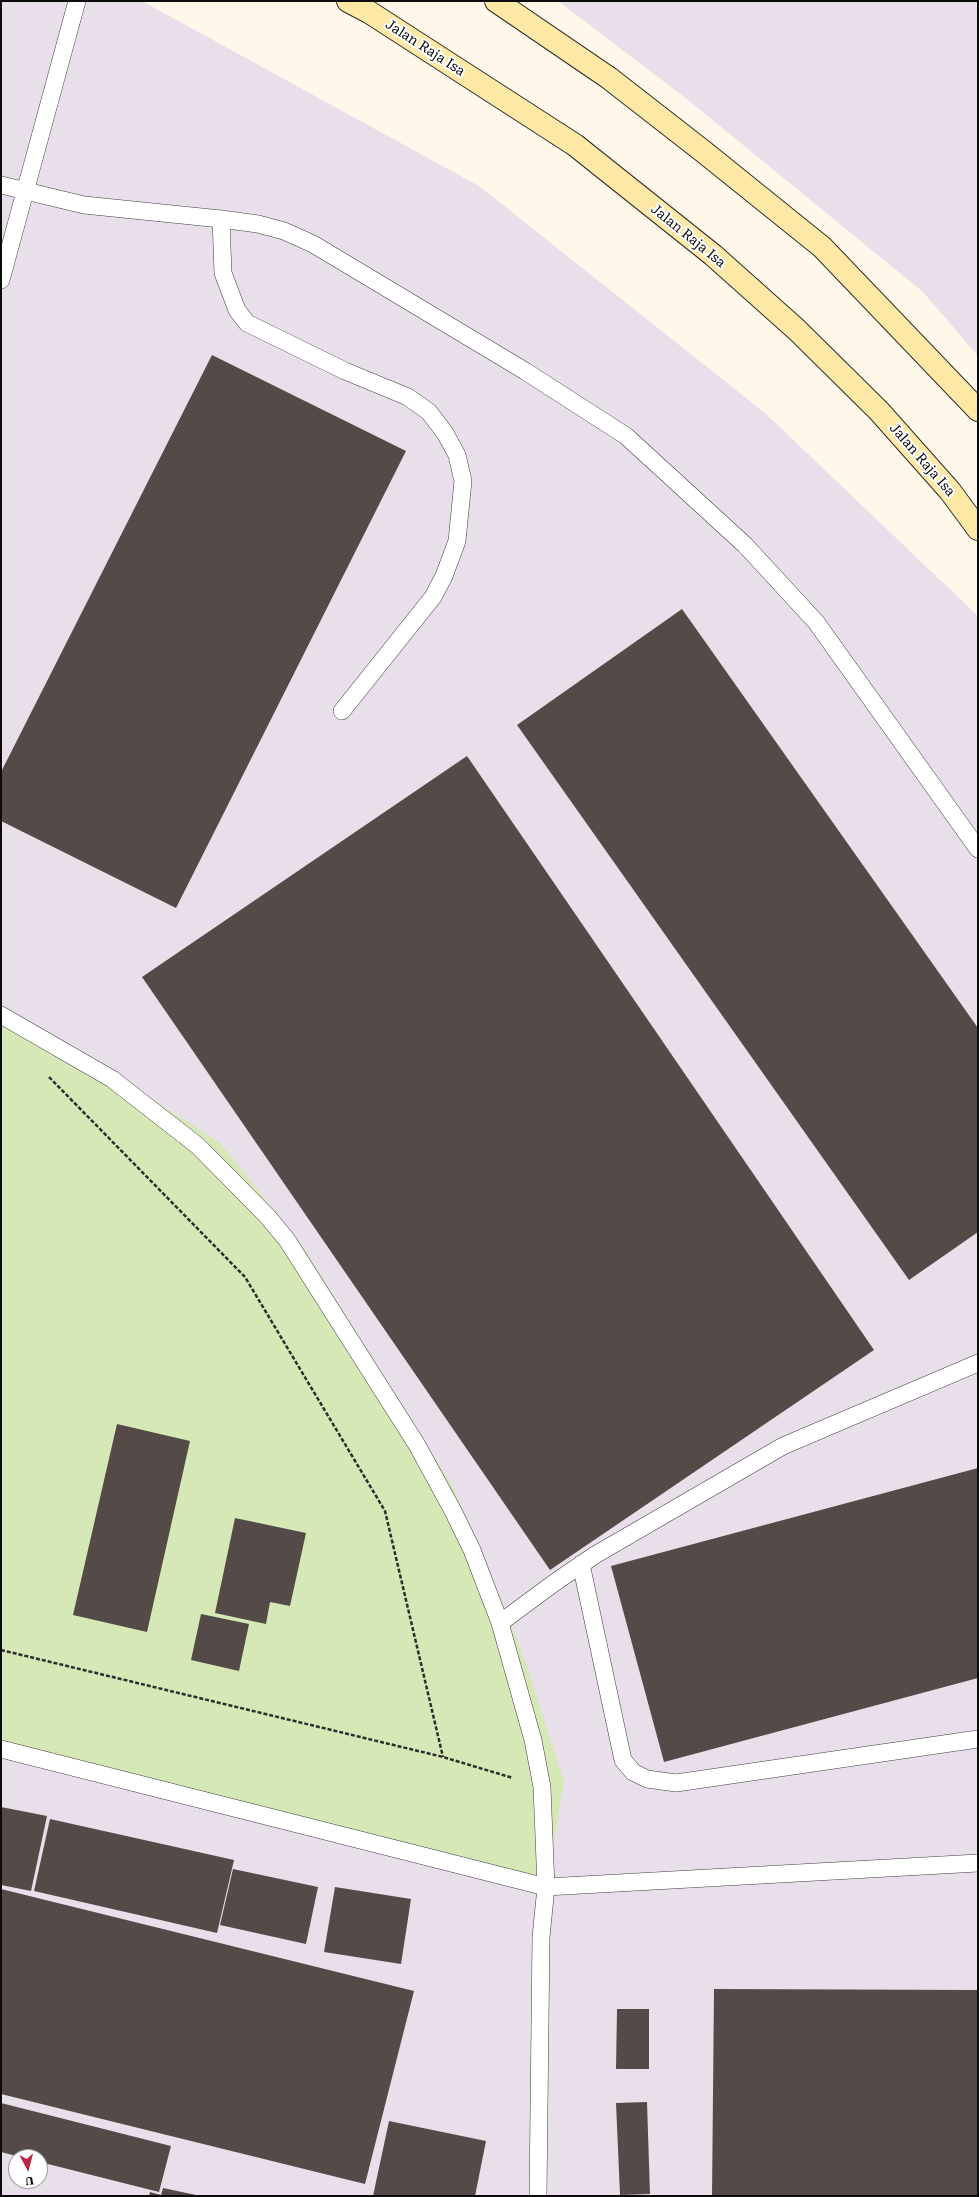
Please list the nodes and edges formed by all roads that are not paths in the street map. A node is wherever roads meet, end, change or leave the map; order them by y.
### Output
1 (77, 1) edge
2 (348, 1) edge
3 (496, 1) edge
4 (1, 185) edge
5 (24, 192) junction
6 (221, 218) junction
7 (1, 280) edge
8 (978, 410) edge
9 (978, 529) edge
10 (342, 711) dead end
11 (978, 849) edge
12 (1, 1015) edge
13 (978, 1363) edge
14 (581, 1564) junction
15 (500, 1622) junction
16 (978, 1739) edge
17 (1, 1749) edge
18 (978, 1863) edge
19 (546, 1887) junction
20 (538, 2196) edge

1 - 5 lane
2 - 9 main road, Jalan Raja Isa
3 - 8 main road
4 - 5 lane
5 - 6 lane
5 - 7 lane
6 - 10 lane
6 - 11 lane
12 - 15 lane
13 - 14 lane
14 - 15 lane
14 - 16 lane
15 - 19 lane
17 - 19 lane
18 - 19 lane
19 - 20 lane

